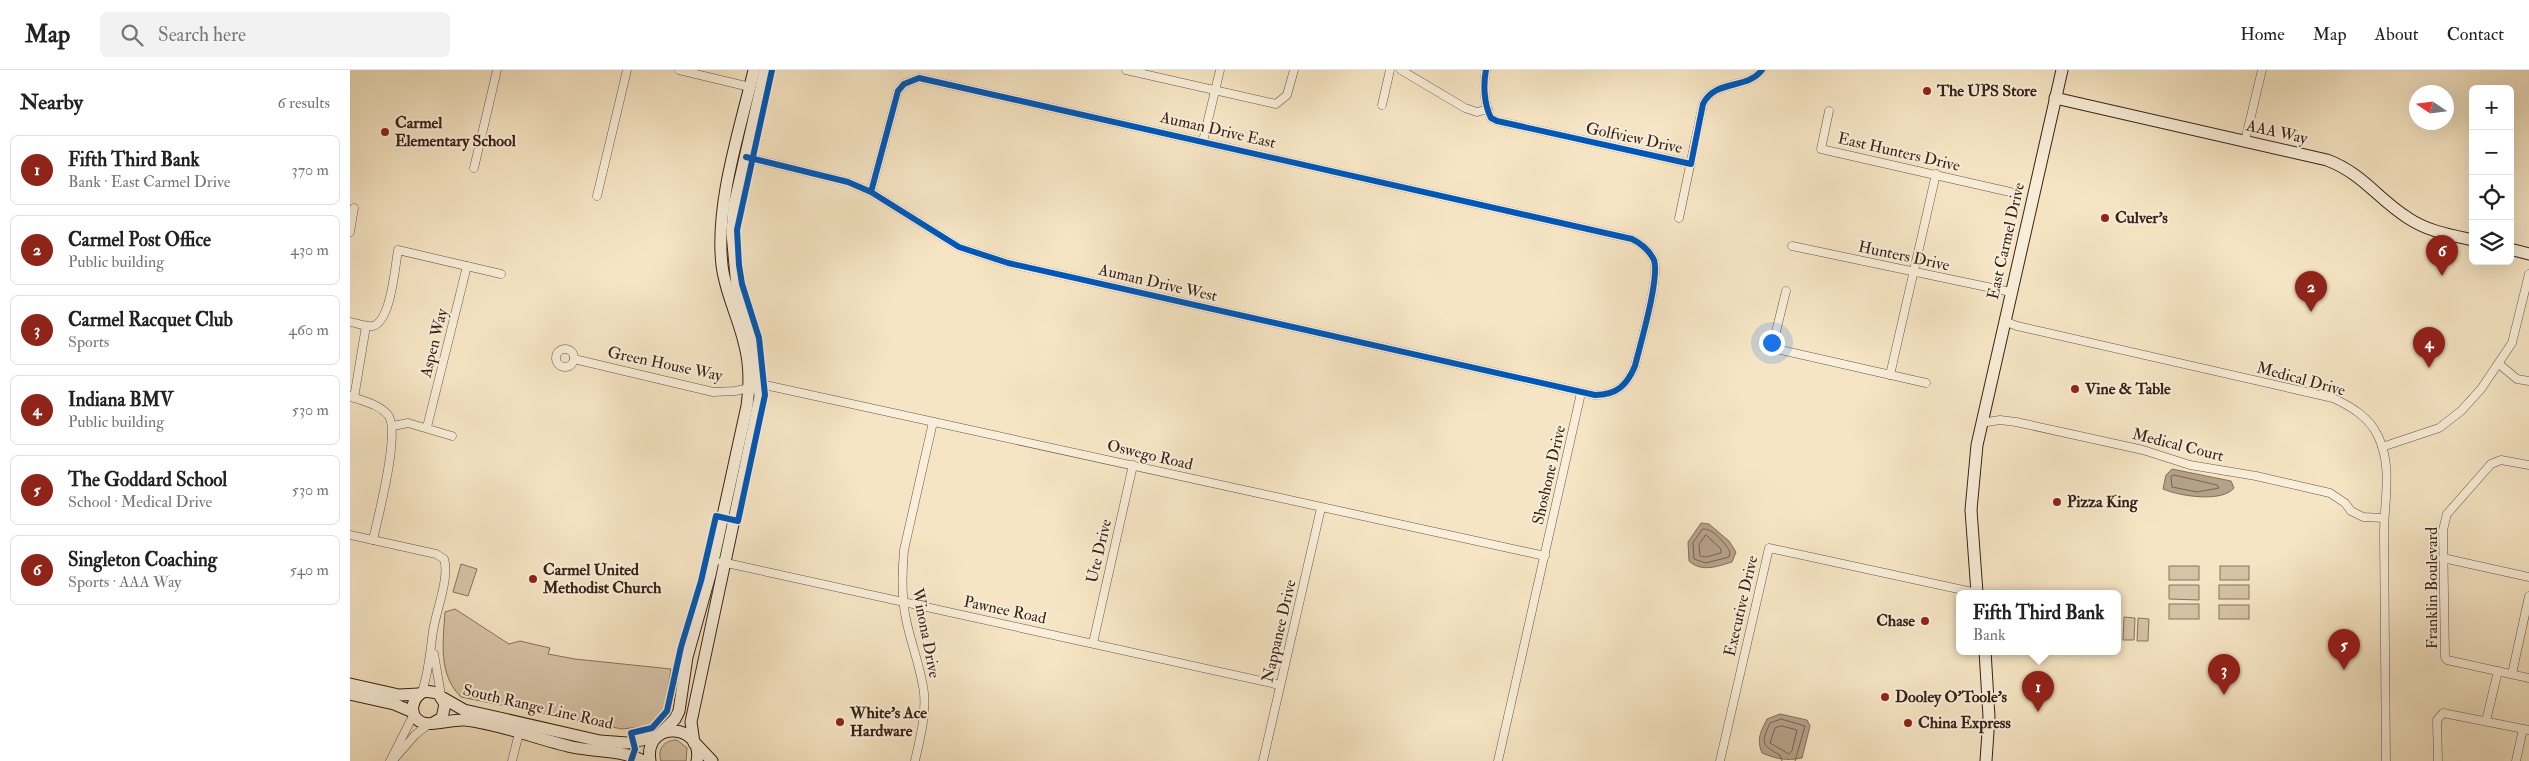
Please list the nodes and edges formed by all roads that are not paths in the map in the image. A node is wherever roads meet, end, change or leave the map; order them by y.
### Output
1 (498, 70) edge
2 (627, 70) edge
3 (679, 70) edge
4 (754, 70) edge
5 (765, 70) edge
6 (1126, 70) edge
7 (1220, 70) edge
8 (1294, 70) edge
9 (1390, 70) edge
10 (1401, 70) edge
11 (1486, 70) edge
12 (1762, 70) edge
13 (2062, 70) edge
14 (2262, 70) edge
15 (750, 87) junction
16 (1215, 91) junction
17 (2055, 98) junction
18 (1382, 105) dead end
19 (1488, 109) junction
20 (1829, 110) dead end
21 (1203, 141) junction
22 (2245, 141) junction
23 (746, 157) junction
24 (1690, 164) junction
25 (474, 168) dead end
26 (1936, 174) junction
27 (871, 192) junction
28 (2010, 192) dead end
29 (597, 196) dead end
30 (354, 208) dead end
31 (1679, 218) dead end
32 (350, 232) edge
33 (2469, 239) edge
34 (1792, 246) dead end
35 (2514, 250) edge
36 (2529, 254) edge
37 (466, 266) junction
38 (1914, 273) junction
39 (501, 274) dead end
40 (2529, 274) edge
41 (1786, 291) dead end
42 (2011, 292) junction
43 (2004, 321) junction
44 (350, 322) edge
45 (366, 326) junction
46 (574, 359) dead end
47 (2499, 364) junction
48 (1890, 375) junction
49 (2529, 381) edge
50 (1926, 384) dead end
51 (755, 386) junction
52 (1581, 393) junction
53 (352, 397) edge
54 (1984, 420) junction
55 (933, 422) junction
56 (393, 426) junction
57 (427, 427) junction
58 (452, 436) dead end
59 (2382, 447) junction
60 (1133, 465) junction
61 (2529, 465) edge
62 (1321, 508) junction
63 (2384, 518) junction
64 (350, 535) edge
65 (373, 540) junction
66 (1545, 556) junction
67 (2443, 558) junction
68 (719, 562) junction
69 (2529, 577) edge
70 (1963, 590) edge
71 (1977, 590) edge
72 (2529, 596) edge
73 (904, 602) junction
74 (1093, 643) junction
75 (432, 647) junction
76 (1985, 655) edge
77 (2498, 671) junction
78 (2512, 674) junction
79 (2529, 678) edge
80 (350, 684) edge
81 (1280, 685) junction
82 (420, 693) junction
83 (350, 694) edge
84 (442, 696) junction
85 (414, 713) junction
86 (2486, 721) junction
87 (431, 723) junction
88 (2526, 730) edge
89 (519, 733) junction
90 (658, 735) junction
91 (695, 743) junction
92 (391, 761) edge
93 (512, 761) edge
94 (643, 761) edge
95 (650, 761) edge
96 (697, 761) edge
97 (712, 761) edge
98 (915, 761) edge
99 (1263, 761) edge
100 (1498, 761) edge
101 (1720, 761) edge
102 (1986, 761) edge
103 (2386, 761) edge
104 (2438, 761) edge
105 (2516, 761) edge

1 - 25 street
2 - 29 street
3 - 15 street
4 - 15 street
5 - 23 street
6 - 16 street
7 - 16 street
8 - 16 street
9 - 18 street
10 - 19 street
11 - 19 street
12 - 24 street, Golfview Drive
13 - 17 street, East Carmel Drive
14 - 22 street
15 - 51 street
16 - 21 street
17 - 22 street, AAA Way
17 - 42 street, East Carmel Drive
19 - 24 street, Golfview Drive
20 - 26 street, East Hunters Drive
21 - 27 street, Auman Drive East
21 - 52 street, Auman Drive East
22 - 33 street, AAA Way
23 - 27 street, Auman Drive West
23 - 51 street
24 - 31 street, Golfview Drive
26 - 28 street, East Hunters Drive
26 - 38 street
27 - 52 street, Auman Drive West
30 - 32 street
34 - 38 street, Hunters Drive
35 - 36 street
37 - 39 street
37 - 45 street
37 - 57 street, Aspen Way
38 - 42 street, Hunters Drive
38 - 48 street
40 - 47 street
41 - 48 street
42 - 43 street, East Carmel Drive
43 - 54 street, East Carmel Drive
43 - 59 street, Medical Drive
44 - 45 street
45 - 53 street
46 - 51 street, Green House Way
47 - 49 street
47 - 59 street
48 - 50 street
51 - 55 street, Oswego Road
51 - 68 street
52 - 66 street, Shoshone Drive
53 - 56 street
54 - 63 street, Medical Court
54 - 71 street, East Carmel Drive
55 - 60 street, Oswego Road
55 - 73 street, Winona Drive
56 - 57 street
56 - 65 street
57 - 58 street
59 - 63 street, Medical Drive
60 - 62 street, Oswego Road
60 - 74 street, Ute Drive
61 - 67 street, Franklin Boulevard
62 - 66 street, Oswego Road
62 - 81 street, Nappanee Drive
63 - 103 street, Medical Drive
64 - 65 street
65 - 75 street
66 - 100 street, Shoshone Drive
67 - 69 street
67 - 77 street, Franklin Boulevard
68 - 73 street, Pawnee Road
68 - 90 street
68 - 91 street
70 - 101 street, Executive Drive
72 - 78 street
73 - 74 street, Pawnee Road
73 - 98 street, Winona Drive
74 - 81 street, Pawnee Road
75 - 82 street
75 - 84 street
76 - 102 street
77 - 78 street
77 - 86 street
78 - 79 street
80 - 82 street
81 - 99 street, Nappanee Drive
82 - 84 street
82 - 85 street
83 - 85 street
84 - 87 street
84 - 90 street, South Range Line Road
85 - 87 street
85 - 92 street
86 - 88 street
86 - 104 street
87 - 89 street, South Range Line Road
87 - 92 street
88 - 105 street
89 - 93 street
89 - 94 street, South Range Line Road
90 - 91 street, South Range Line Road
90 - 95 street
91 - 96 street
91 - 97 street

